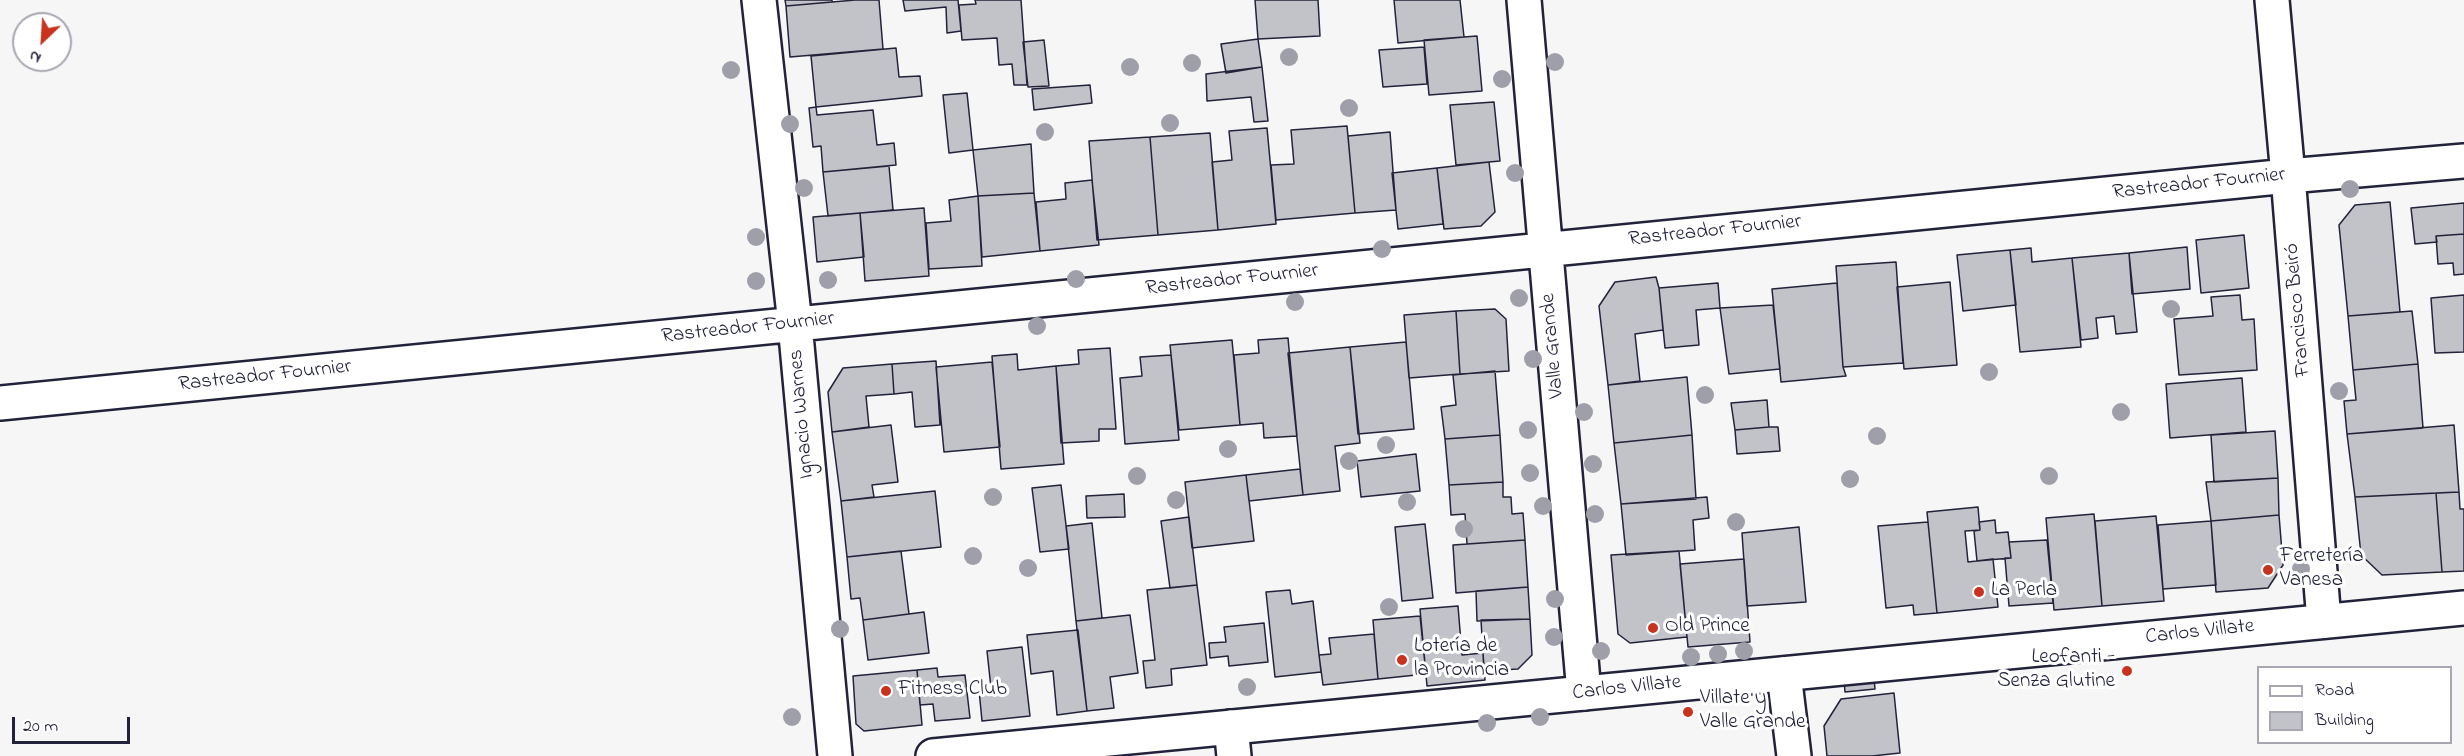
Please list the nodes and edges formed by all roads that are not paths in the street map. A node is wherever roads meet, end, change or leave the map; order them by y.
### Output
1 (759, 0) edge
2 (1524, 0) edge
3 (2272, 0) edge
4 (2464, 161) edge
5 (2288, 176) junction
6 (1545, 249) junction
7 (795, 324) junction
8 (0, 403) edge
9 (2464, 608) edge
10 (2324, 621) junction
11 (1784, 674) junction
12 (1584, 693) junction
13 (1233, 742) edge
14 (835, 756) edge
15 (933, 756) edge
16 (1794, 756) edge

1 - 7 street, Ignacio Warnes
2 - 6 street, Valle Grande
3 - 5 street, Francisco Beiró
4 - 5 street, Rastreador Fournier
5 - 6 street, Rastreador Fournier
5 - 10 street, Francisco Beiró
6 - 7 street, Rastreador Fournier
6 - 12 street, Valle Grande
7 - 8 street, Rastreador Fournier
7 - 14 street, Ignacio Warnes
9 - 10 street, Carlos Villate
10 - 11 street, Carlos Villate
11 - 12 street, Carlos Villate
11 - 16 street
12 - 13 street, Carlos Villate
13 - 15 street, Carlos Villate

